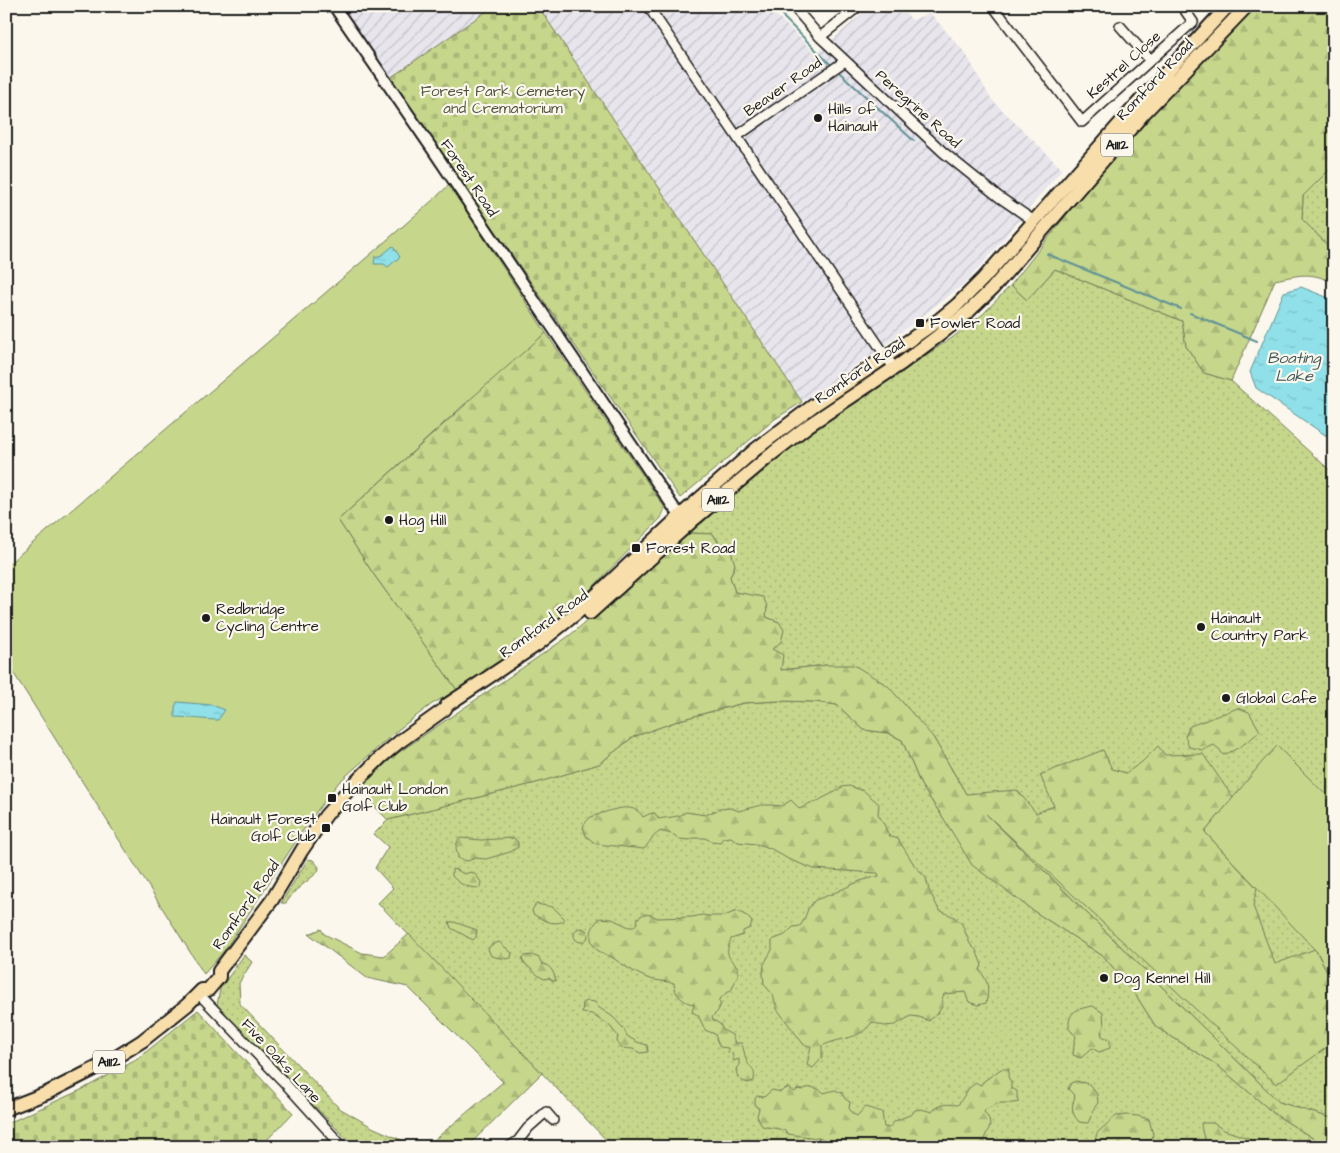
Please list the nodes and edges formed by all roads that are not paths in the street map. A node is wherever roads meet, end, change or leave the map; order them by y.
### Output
1 (334, 6) edge
2 (648, 6) edge
3 (793, 6) edge
4 (859, 6) edge
5 (993, 6) edge
6 (1182, 6) edge
7 (1228, 6) edge
8 (1247, 6) edge
9 (1120, 26) dead end
10 (820, 37) junction
11 (1150, 60) junction
12 (845, 61) junction
13 (736, 136) junction
14 (1034, 221) junction
15 (886, 356) junction
16 (894, 368) junction
17 (681, 515) junction
18 (445, 709) junction
19 (200, 992) junction
20 (6, 1110) edge
21 (553, 1120) dead end
22 (343, 1147) edge
23 (509, 1147) edge

1 - 17 street, Forest Road
2 - 13 street
3 - 10 street, Peregrine Road
4 - 10 street
5 - 11 street, Kestrel Close
6 - 11 street, Kestrel Close
7 - 14 main road, Romford Road / A1112
8 - 16 main road, Romford Road / A1112
9 - 11 street
10 - 12 street, Peregrine Road
12 - 13 street, Beaver Road
12 - 14 street, Peregrine Road
13 - 15 street
14 - 15 main road, Romford Road / A1112
15 - 16 street
15 - 17 main road, Romford Road / A1112
16 - 18 main road, Romford Road / A1112
17 - 18 main road, Romford Road / A1112
18 - 19 main road, Romford Road / A1112
19 - 20 main road, Romford Road / A1112
19 - 22 street, Five Oaks Lane
21 - 23 street

